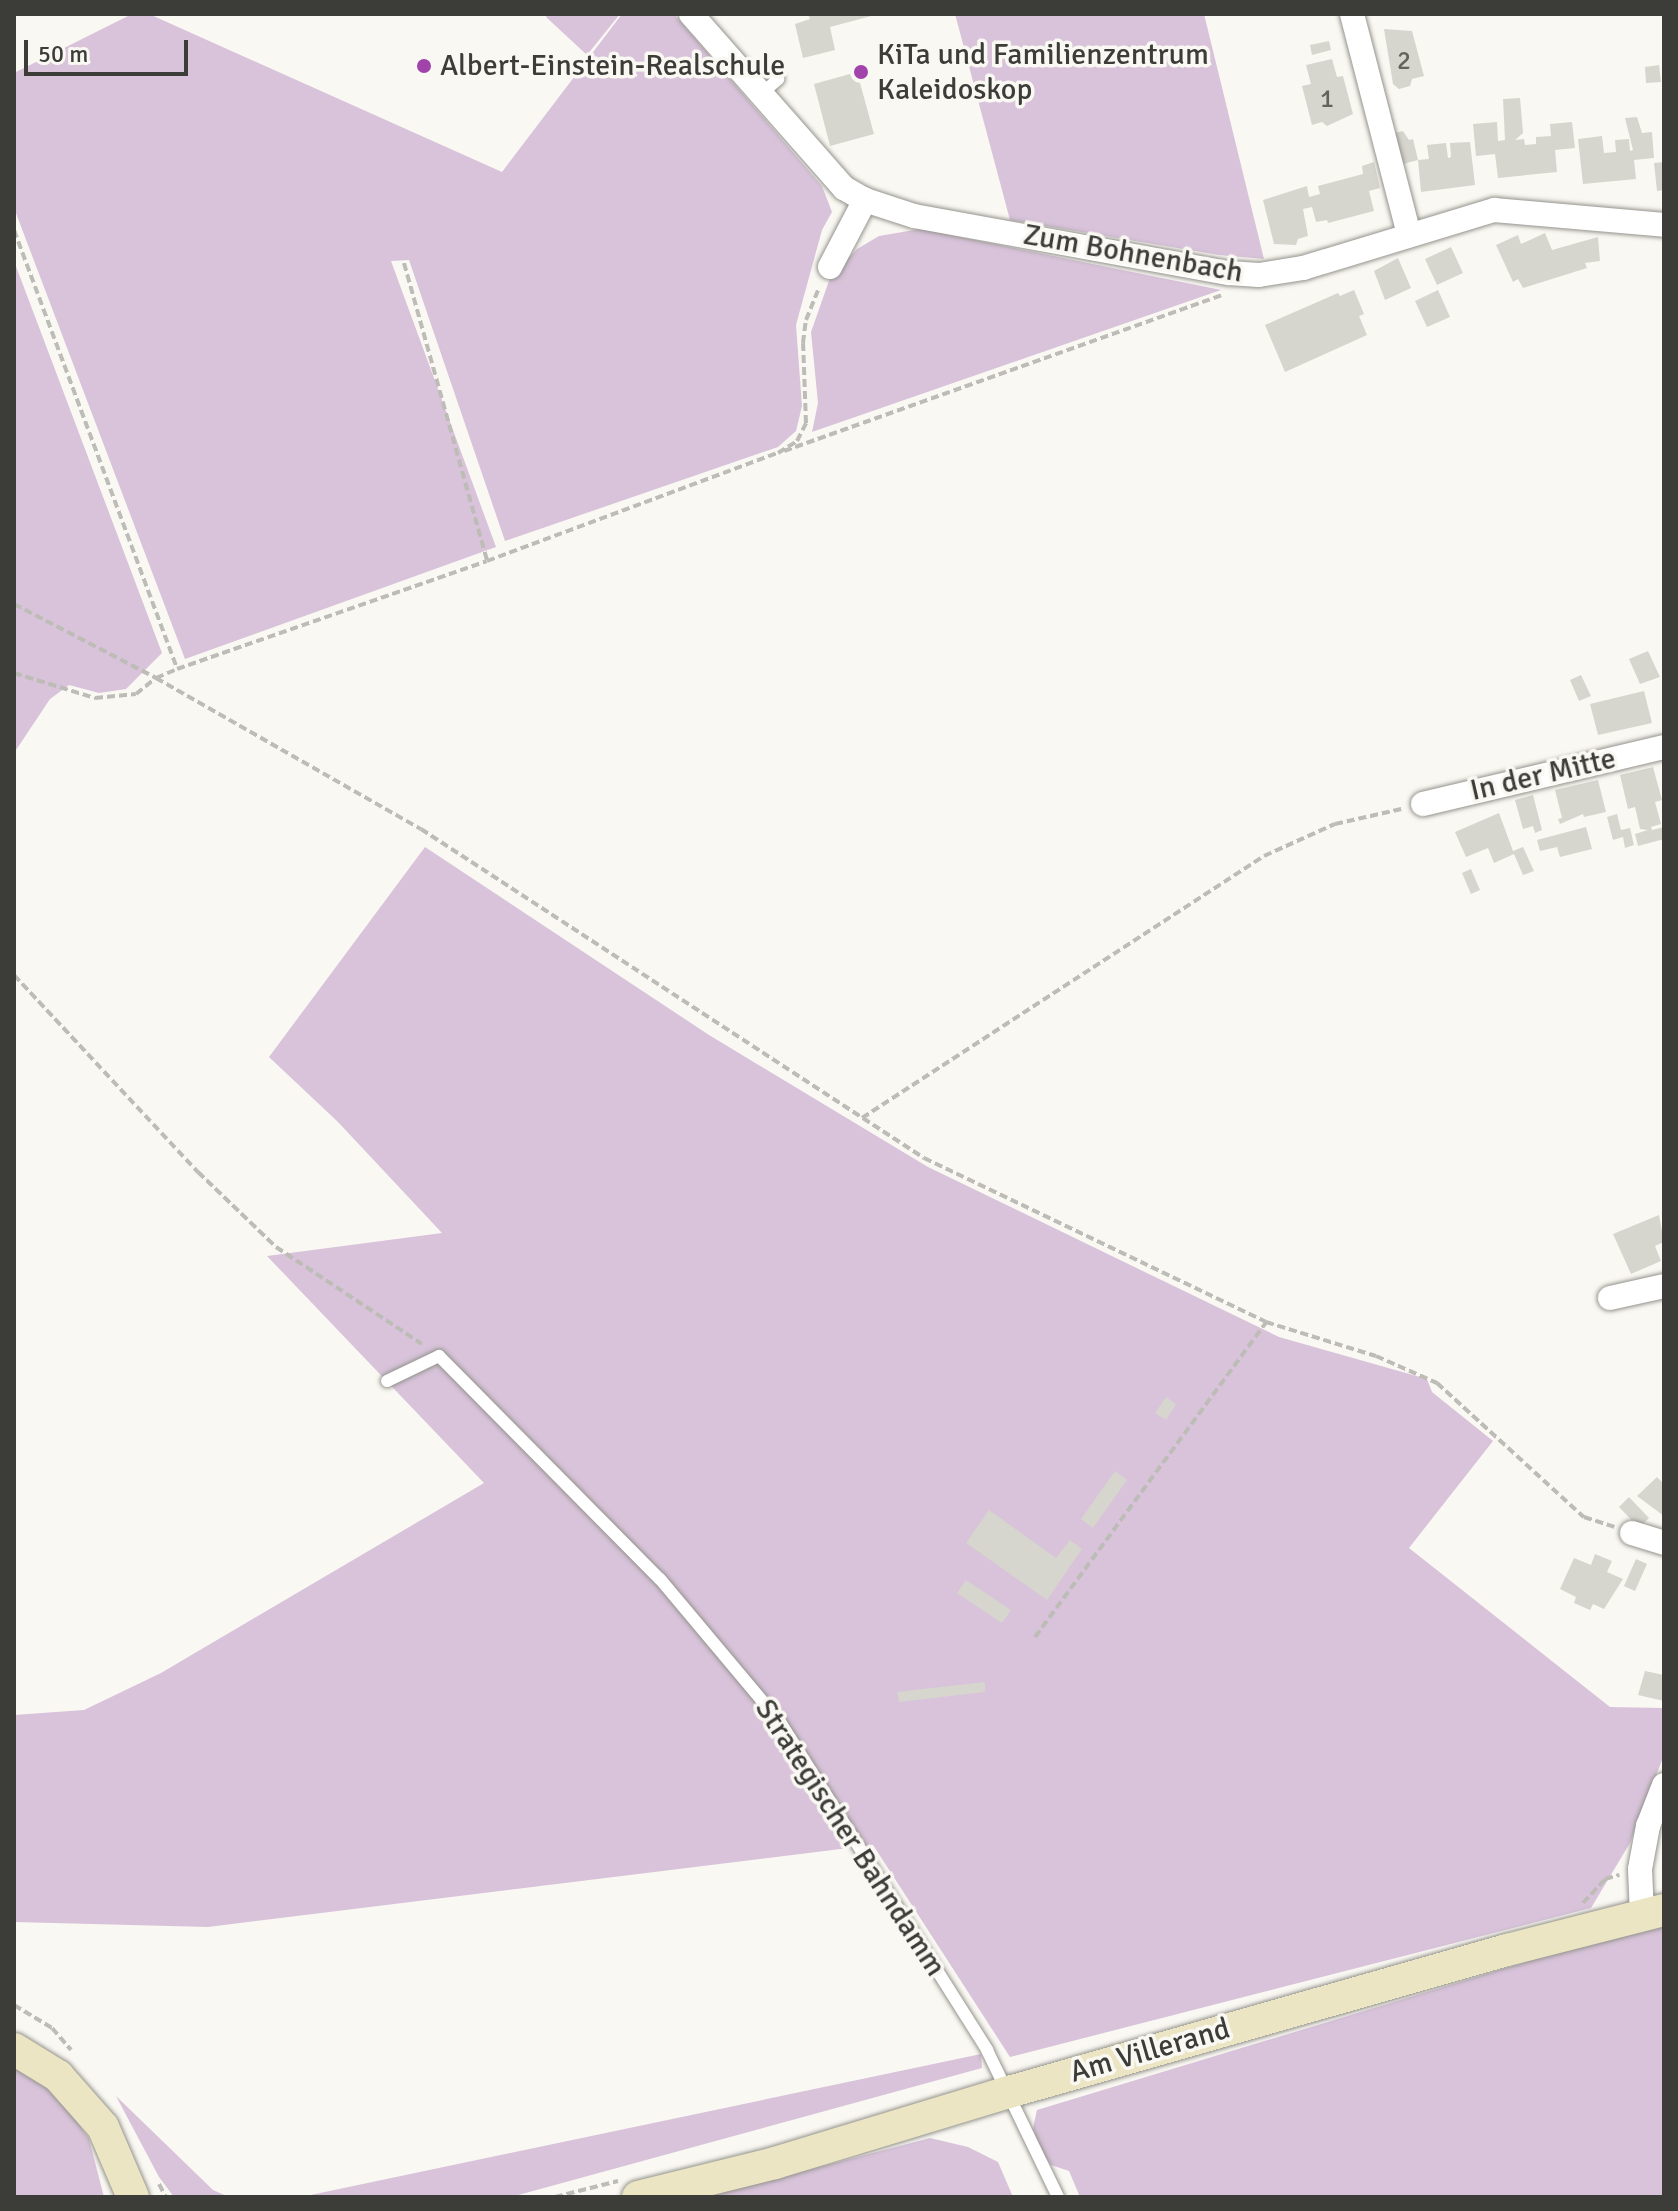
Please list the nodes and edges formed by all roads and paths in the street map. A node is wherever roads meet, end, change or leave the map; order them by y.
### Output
1 (691, 14) edge
2 (1352, 14) edge
3 (865, 200) junction
4 (1664, 225) edge
5 (14, 230) edge
6 (1409, 234) junction
7 (404, 263) dead end
8 (830, 267) joint
9 (1222, 295) dead end
10 (778, 453) junction
11 (487, 561) junction
12 (14, 604) edge
13 (177, 669) junction
14 (14, 673) edge
15 (156, 678) junction
16 (1664, 747) edge
17 (1423, 804) joint
18 (14, 975) edge
19 (862, 1118) junction
20 (1664, 1286) edge
21 (1610, 1298) dead end
22 (1266, 1322) junction
23 (439, 1356) junction
24 (387, 1381) dead end
25 (1632, 1533) joint
26 (1664, 1543) edge
27 (1035, 1637) dead end
28 (1664, 1785) edge
29 (1653, 1912) edge
30 (14, 2049) edge
31 (1009, 2092) junction
32 (133, 2197) edge
33 (638, 2197) edge
34 (1058, 2197) edge

1 - 3 street, Zum Bohnenbach
2 - 6 street
3 - 6 street, Zum Bohnenbach
3 - 8 street
4 - 6 street, Zum Bohnenbach
5 - 13 path
7 - 11 path
8 - 10 path
9 - 10 path
10 - 11 path
11 - 13 path
12 - 15 path
13 - 15 path
14 - 15 path
15 - 19 path
16 - 17 street, In der Mitte
17 - 19 path
18 - 23 path
19 - 22 path
20 - 21 street
22 - 25 path
22 - 27 path
23 - 24 lane
23 - 31 lane, Strategischer Bahndamm
25 - 26 street
28 - 29 street
29 - 31 main road, Am Villerand
30 - 32 main road
31 - 33 main road, Am Villerand
31 - 34 lane, Strategischer Bahndamm

